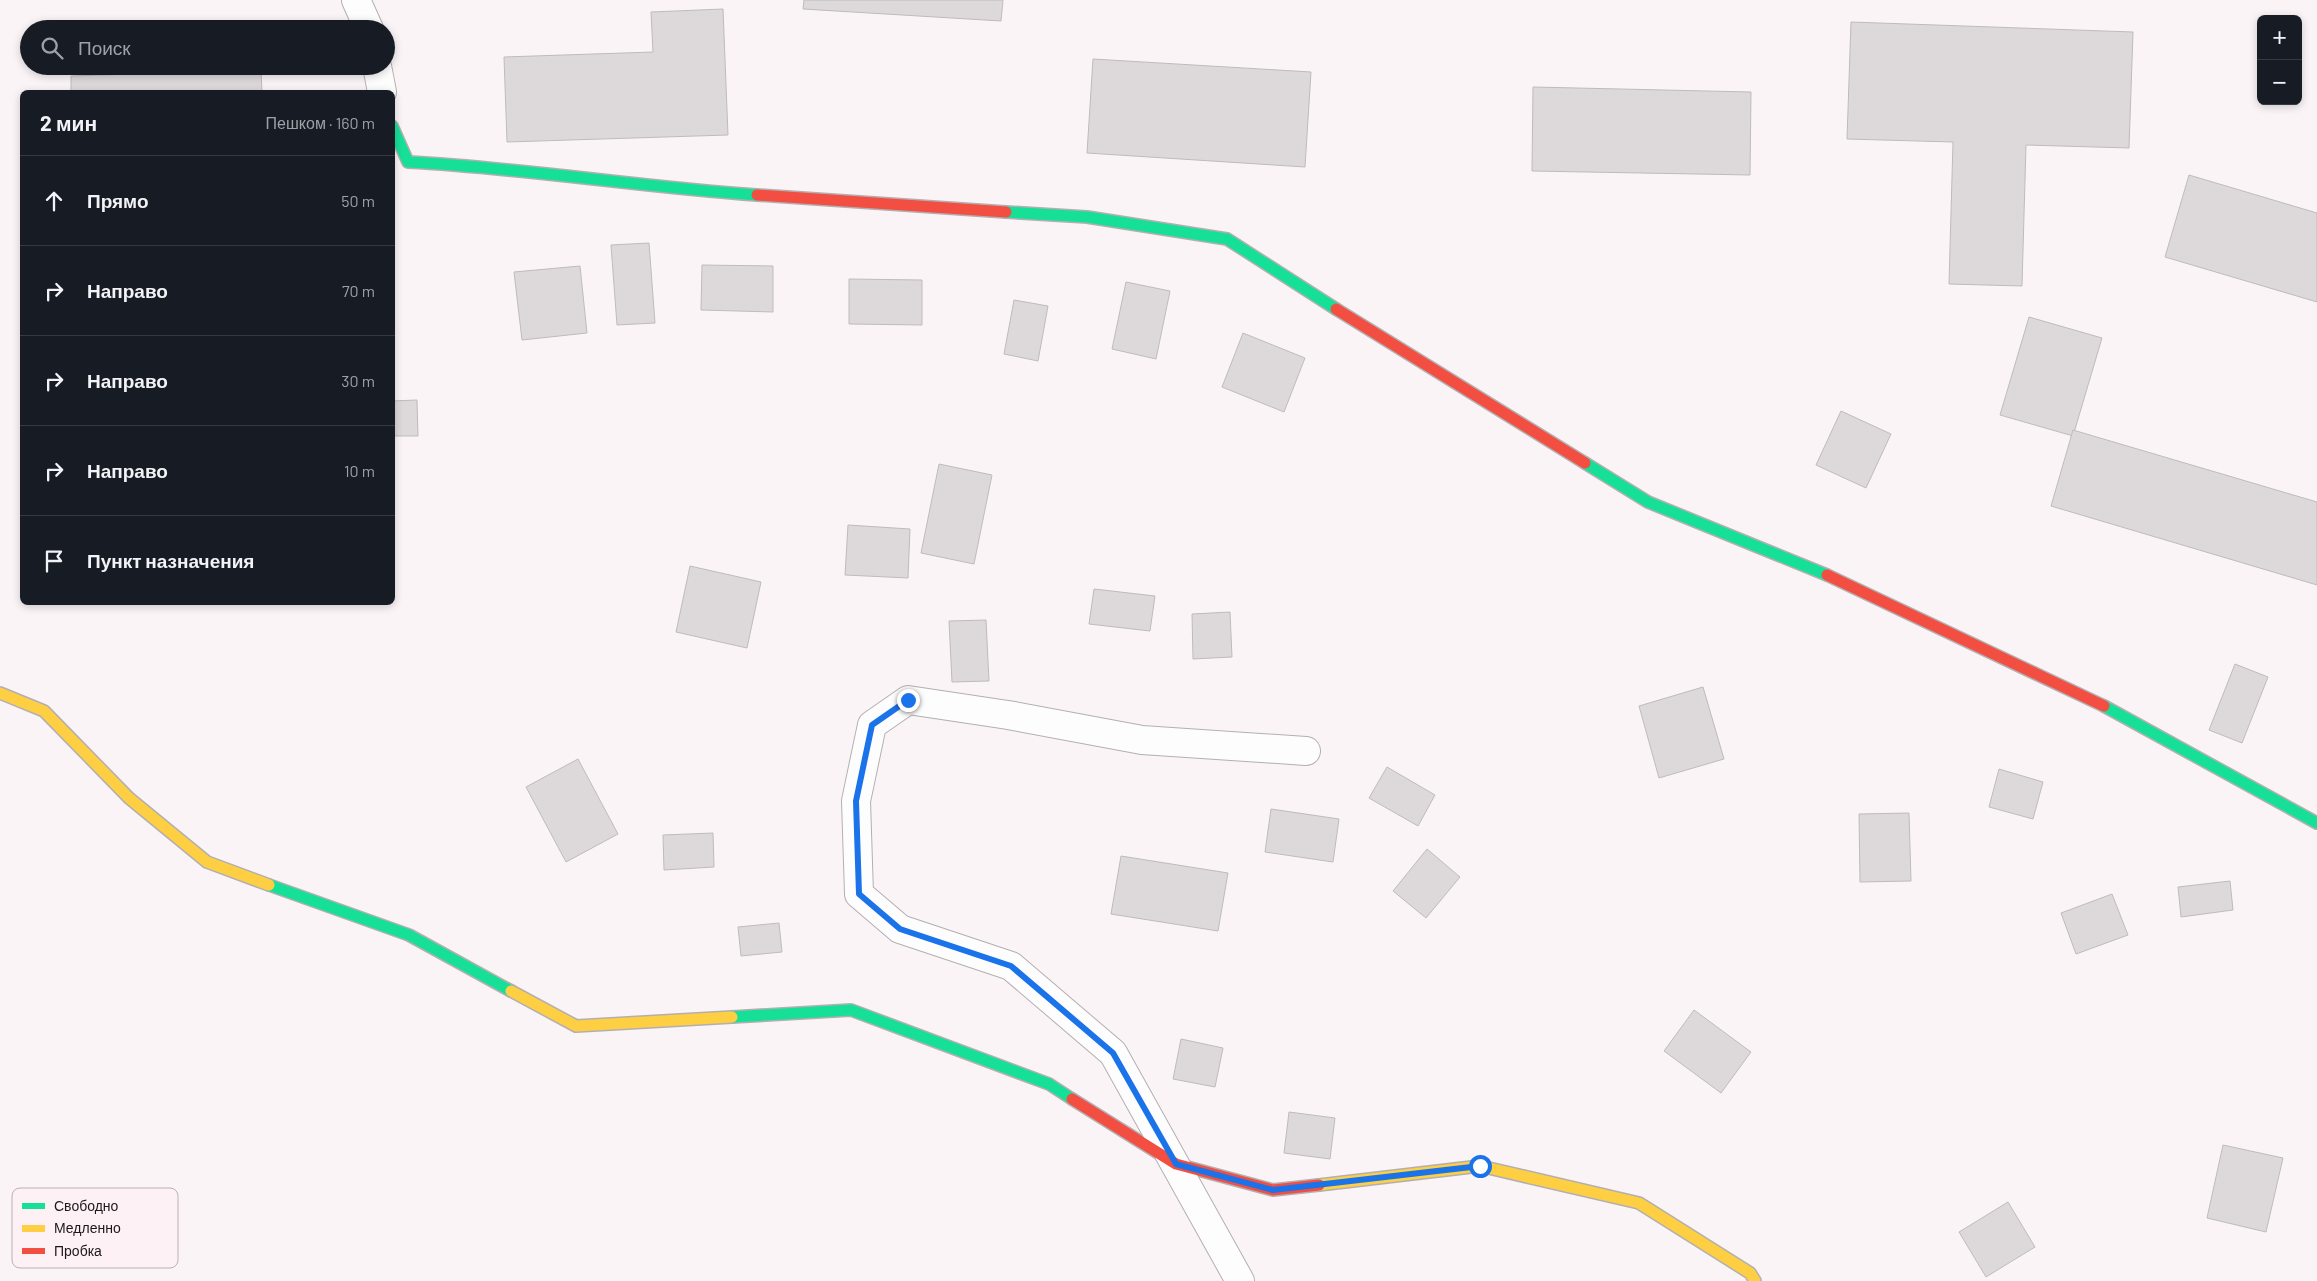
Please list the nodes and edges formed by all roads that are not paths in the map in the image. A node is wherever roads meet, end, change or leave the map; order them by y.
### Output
1 (356, 0) edge
2 (366, 20) edge
3 (379, 75) edge
4 (382, 90) edge
5 (395, 133) edge
6 (0, 693) edge
7 (1306, 751) dead end
8 (2317, 823) edge
9 (1176, 1164) junction
10 (1240, 1281) edge
11 (1755, 1281) edge

1 - 2 street
3 - 4 street
5 - 8 street
6 - 9 street
7 - 9 street
9 - 10 street
9 - 11 street

